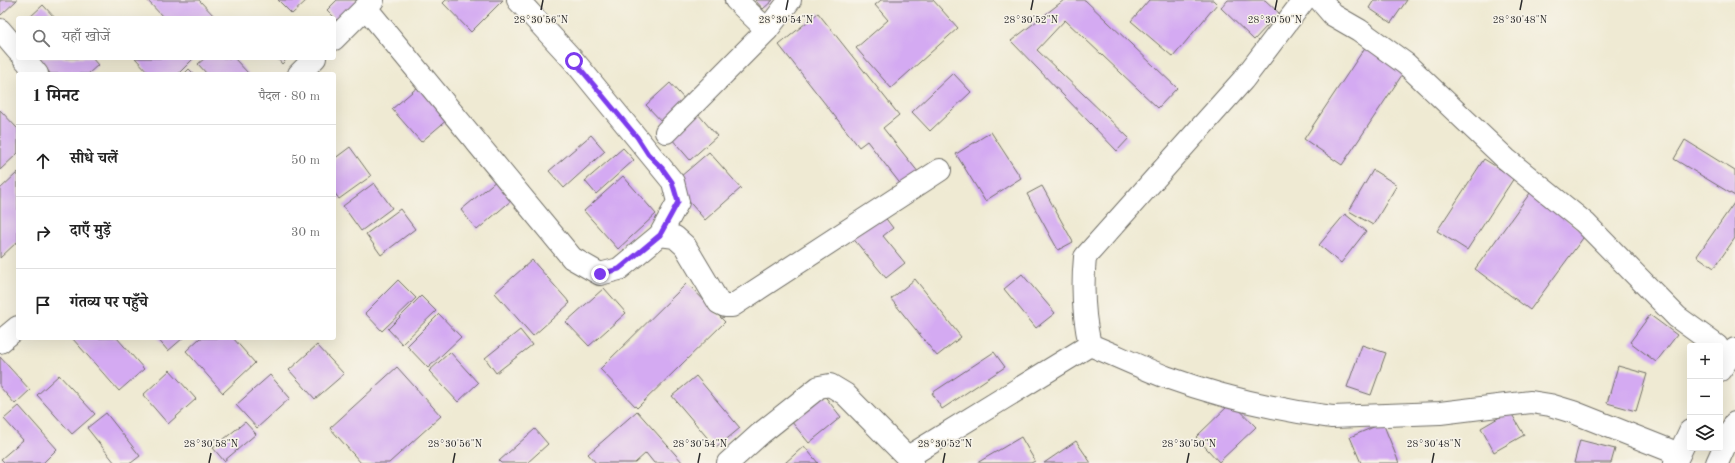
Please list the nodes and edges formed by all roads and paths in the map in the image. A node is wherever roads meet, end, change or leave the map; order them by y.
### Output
1 (518, 0) edge
2 (736, 0) edge
3 (790, 0) edge
4 (1304, 0) edge
5 (369, 4) edge
6 (1331, 5) edge
7 (0, 30) edge
8 (767, 30) junction
9 (336, 37) edge
10 (16, 49) edge
11 (26, 60) edge
12 (313, 60) edge
13 (35, 72) edge
14 (301, 72) edge
15 (666, 132) dead end
16 (940, 170) dead end
17 (660, 235) junction
18 (16, 329) edge
19 (0, 342) edge
20 (1090, 345) junction
21 (1724, 354) edge
22 (1735, 423) edge
23 (1687, 437) edge
24 (1677, 458) edge
25 (910, 460) edge
26 (728, 463) edge
27 (1717, 463) edge

1 - 17 street
2 - 8 street
3 - 8 street
4 - 20 street
5 - 9 street
5 - 17 street
6 - 21 street
7 - 10 street
8 - 15 street
11 - 13 street
12 - 14 street
16 - 17 street
18 - 19 street
20 - 24 street
20 - 25 street
22 - 27 street
23 - 24 street
25 - 26 street

